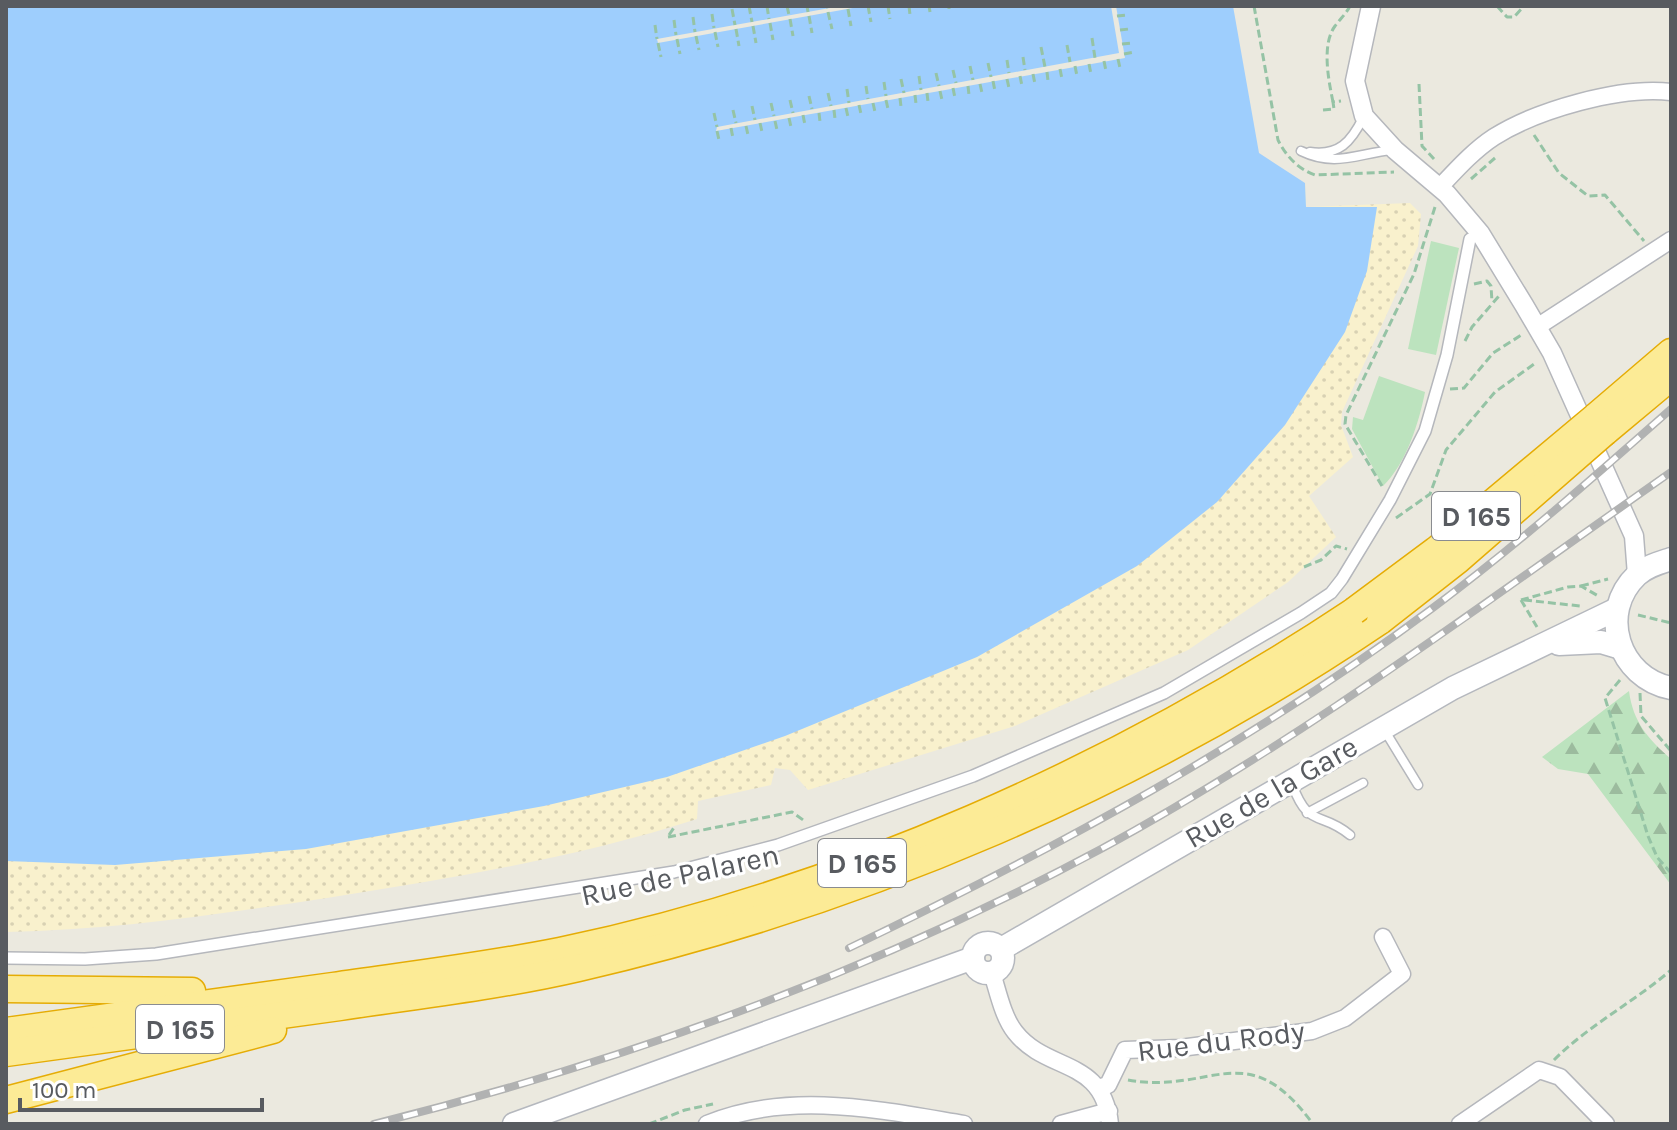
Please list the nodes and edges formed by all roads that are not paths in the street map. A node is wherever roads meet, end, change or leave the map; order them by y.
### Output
1 (1371, 6) edge
2 (1671, 92) edge
3 (1360, 107) junction
4 (1395, 150) junction
5 (1437, 192) junction
6 (1470, 239) dead end
7 (1671, 240) edge
8 (1537, 327) junction
9 (1671, 352) edge
10 (1671, 377) edge
11 (1600, 425) junction
12 (1634, 536) junction
13 (1671, 559) edge
14 (1637, 575) junction
15 (1625, 609) junction
16 (1543, 639) junction
17 (1621, 648) junction
18 (1671, 688) edge
19 (1382, 728) junction
20 (1290, 781) junction
21 (1363, 783) dead end
22 (1418, 785) dead end
23 (1307, 813) junction
24 (1350, 835) dead end
25 (1383, 937) dead end
26 (1001, 949) junction
27 (6, 958) edge
28 (973, 958) junction
29 (992, 973) junction
30 (324, 987) junction
31 (6, 989) edge
32 (353, 1005) junction
33 (6, 1031) edge
34 (6, 1053) edge
35 (1098, 1088) junction
36 (6, 1100) edge
37 (1109, 1118) edge
38 (514, 1124) edge
39 (707, 1124) edge
40 (964, 1124) edge
41 (1061, 1124) edge
42 (1460, 1124) edge
43 (1606, 1124) edge

1 - 3 street
2 - 5 street
3 - 4 street
3 - 4 lane
4 - 5 street
5 - 8 street
6 - 27 street, Rue de Palaren
7 - 8 street
8 - 12 street
9 - 11 highway, D 165
10 - 11 highway, D 165
11 - 30 highway, D 165, bridge
11 - 32 highway, D 165, bridge
12 - 13 street
12 - 14 street
13 - 14 main road
14 - 15 main road
15 - 16 main road, Rue de la Gare
15 - 17 main road
16 - 17 main road, Rue de la Gare
16 - 19 main road, Rue de la Gare
17 - 18 main road
19 - 20 main road, Rue de la Gare
19 - 22 lane
20 - 23 lane
20 - 26 main road, Rue de la Gare
21 - 23 lane
23 - 24 lane
25 - 35 street, Rue du Rody
26 - 28 main road, Rue de la Gare
26 - 29 main road
28 - 29 main road
28 - 38 main road, Rue de la Gare
29 - 35 street
30 - 31 highway
30 - 33 highway, D 165
32 - 34 highway, D 165
32 - 36 highway
35 - 37 street
37 - 41 street
39 - 40 street
42 - 43 street

